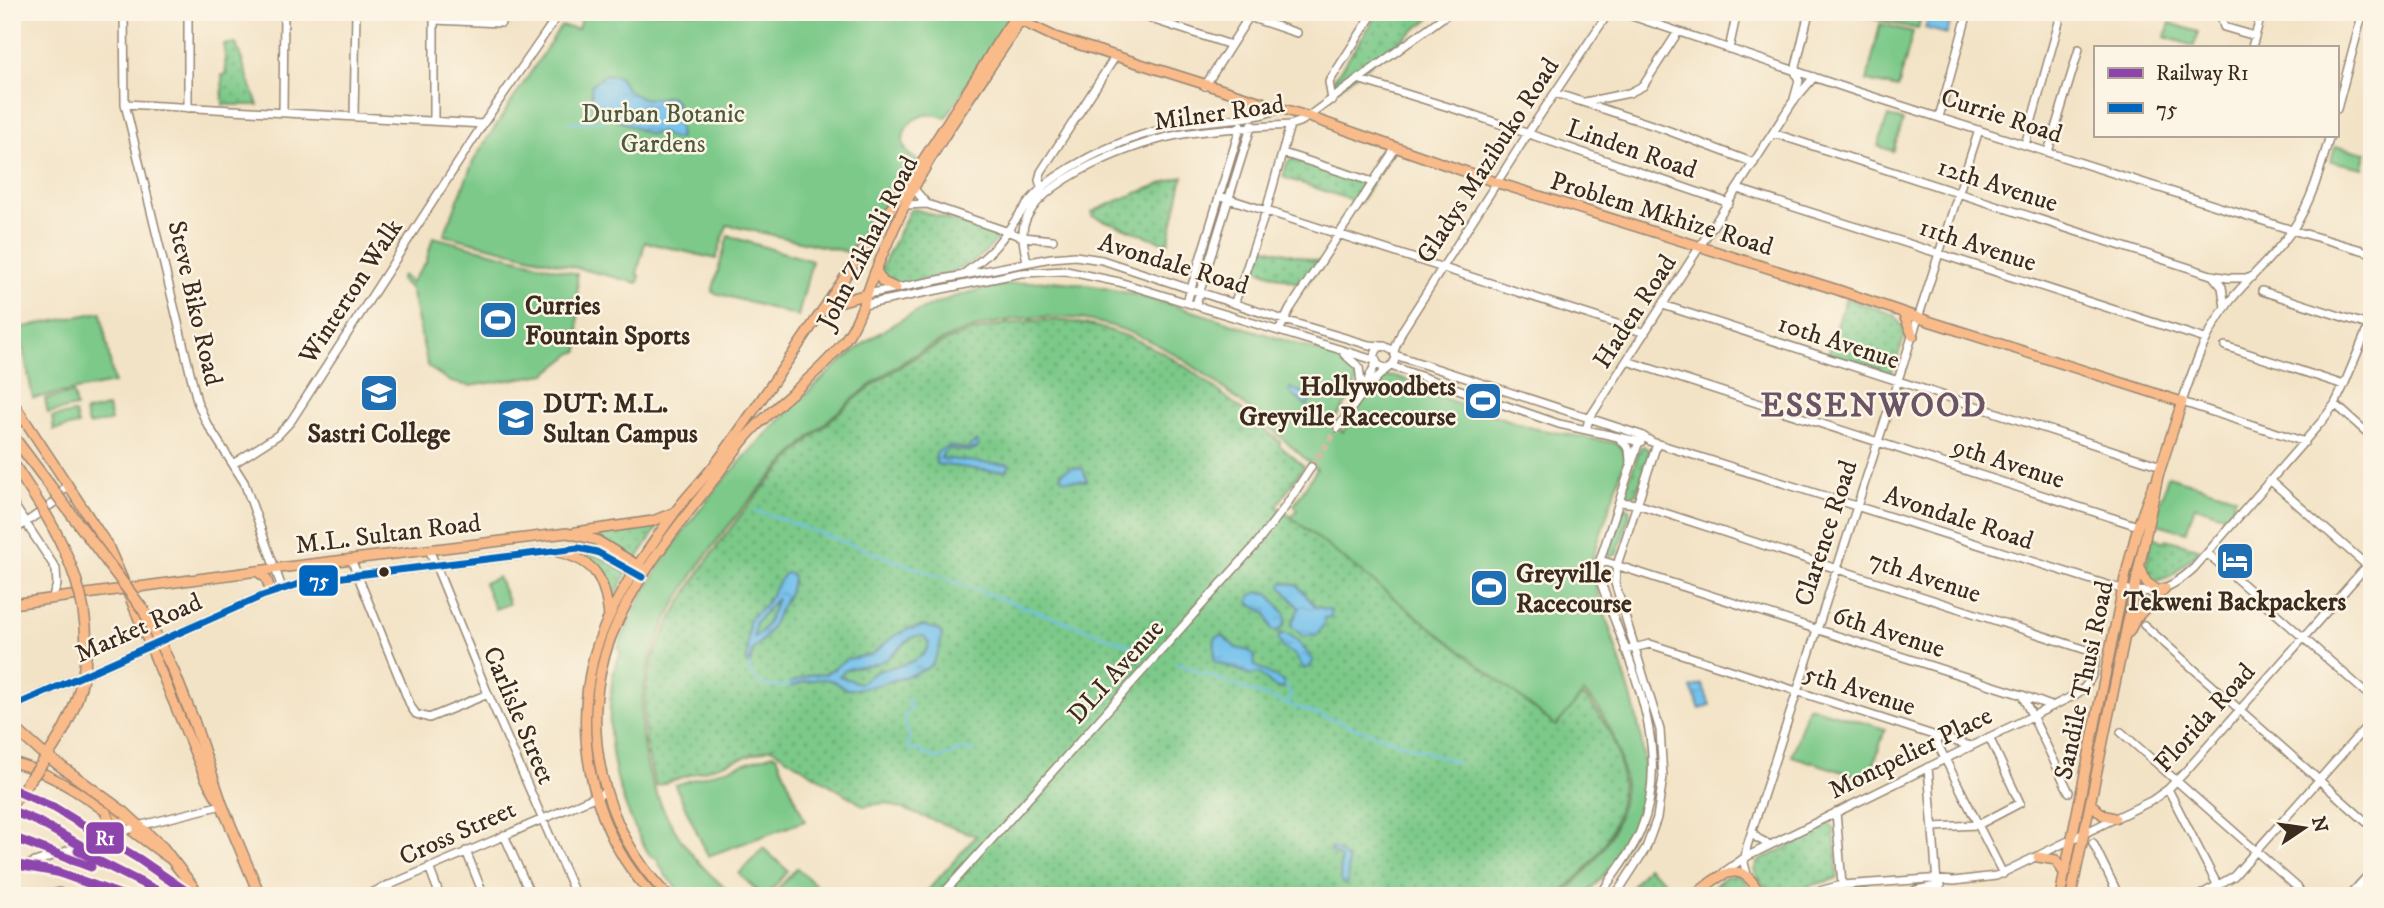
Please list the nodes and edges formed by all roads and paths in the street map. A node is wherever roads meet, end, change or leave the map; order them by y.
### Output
1 (124, 12) edge
2 (188, 12) edge
3 (284, 12) edge
4 (356, 12) edge
5 (560, 12) edge
6 (1130, 12) edge
7 (1374, 12) edge
8 (1450, 12) edge
9 (1609, 12) edge
10 (1620, 12) edge
11 (1737, 12) edge
12 (1810, 12) edge
13 (1968, 12) edge
14 (2262, 12) edge
15 (2363, 12) edge
16 (1018, 15) edge
17 (1250, 15) edge
18 (2221, 15) dead end
19 (434, 16) edge
20 (2059, 22) dead end
21 (501, 23) dead end
22 (1297, 33) dead end
23 (1678, 33) junction
24 (2255, 36) junction
25 (1231, 45) junction
26 (2252, 46) edge
27 (1729, 49) junction
28 (2079, 49) dead end
29 (1115, 57) junction
30 (1796, 71) junction
31 (1814, 77) junction
32 (1361, 80) junction
33 (1205, 86) junction
34 (1555, 93) junction
35 (1332, 100) junction
36 (1584, 102) junction
37 (1792, 103) junction
38 (125, 104) junction
39 (2338, 104) edge
40 (188, 108) junction
41 (1279, 109) junction
42 (283, 113) junction
43 (354, 116) junction
44 (1253, 117) junction
45 (1306, 117) junction
46 (1939, 117) junction
47 (1242, 118) junction
48 (434, 120) junction
49 (1192, 123) junction
50 (483, 124) junction
51 (1290, 125) junction
52 (1252, 127) junction
53 (1241, 128) junction
54 (1979, 130) junction
55 (1194, 132) junction
56 (1773, 133) junction
57 (1528, 135) junction
58 (2330, 136) edge
59 (1128, 140) junction
60 (2025, 145) junction
61 (1130, 149) junction
62 (1395, 149) junction
63 (1103, 150) junction
64 (2048, 152) junction
65 (1283, 153) junction
66 (1107, 158) junction
67 (1754, 163) junction
68 (1373, 182) junction
69 (1497, 183) junction
70 (914, 189) junction
71 (1738, 189) junction
72 (1043, 192) junction
73 (1957, 193) junction
74 (1220, 196) junction
75 (1230, 200) junction
76 (1729, 203) junction
77 (927, 204) junction
78 (905, 205) junction
79 (1266, 211) junction
80 (2292, 230) junction
81 (1007, 232) junction
82 (1338, 235) junction
83 (1023, 237) junction
84 (1053, 240) dead end
85 (1701, 248) junction
86 (2372, 253) edge
87 (1938, 254) junction
88 (1027, 262) junction
89 (1111, 263) junction
90 (1443, 268) junction
91 (876, 271) junction
92 (961, 275) junction
93 (2211, 275) junction
94 (1105, 278) junction
95 (2251, 278) junction
96 (896, 288) junction
97 (1192, 288) junction
98 (1200, 291) junction
99 (2262, 291) dead end
100 (867, 294) junction
101 (846, 300) junction
102 (1187, 302) junction
103 (1234, 302) junction
104 (1196, 304) junction
105 (1663, 305) junction
106 (862, 308) junction
107 (2225, 309) junction
108 (1903, 313) junction
109 (820, 314) junction
110 (1919, 318) junction
111 (1284, 320) junction
112 (2370, 322) edge
113 (1279, 331) junction
114 (1402, 331) junction
115 (1645, 333) junction
116 (1913, 336) junction
117 (2206, 339) junction
118 (1384, 346) junction
119 (2225, 346) dead end
120 (1336, 348) junction
121 (1395, 353) junction
122 (1627, 361) junction
123 (1375, 362) junction
124 (1388, 367) junction
125 (1465, 378) junction
126 (1898, 382) junction
127 (2344, 385) junction
128 (770, 387) junction
129 (1362, 391) junction
130 (1463, 391) junction
131 (785, 398) junction
132 (1357, 400) junction
133 (12, 401) edge
134 (2182, 402) junction
135 (2335, 404) junction
136 (1589, 419) junction
137 (1338, 428) tunnel mouth
138 (1586, 430) junction
139 (12, 435) edge
140 (1613, 436) junction
141 (2372, 437) edge
142 (1640, 439) junction
143 (1877, 441) junction
144 (2305, 442) junction
145 (1654, 443) junction
146 (12, 462) edge
147 (233, 464) junction
148 (1311, 467) tunnel mouth
149 (2160, 471) junction
150 (1629, 476) junction
151 (2271, 481) junction
152 (67, 484) junction
153 (12, 502) edge
154 (1620, 502) junction
155 (1637, 504) junction
156 (1856, 506) junction
157 (676, 512) junction
158 (27, 523) junction
159 (2138, 526) junction
160 (12, 532) edge
161 (567, 533) junction
162 (497, 541) junction
163 (429, 549) junction
164 (550, 550) junction
165 (2207, 553) junction
166 (499, 556) junction
167 (351, 559) junction
168 (1600, 560) junction
169 (2140, 562) junction
170 (434, 564) junction
171 (1617, 565) junction
172 (2370, 566) edge
173 (276, 568) junction
174 (1836, 569) junction
175 (257, 571) junction
176 (641, 572) junction
177 (357, 575) junction
178 (282, 588) junction
179 (126, 589) junction
180 (2123, 589) junction
181 (2161, 589) junction
182 (271, 592) junction
183 (2134, 592) junction
184 (52, 599) junction
185 (12, 604) edge
186 (609, 618) junction
187 (2144, 625) dead end
188 (1816, 629) junction
189 (2304, 638) junction
190 (149, 645) junction
191 (1634, 647) junction
192 (1625, 650) junction
193 (2121, 650) junction
194 (2096, 653) joint
195 (1797, 690) junction
196 (488, 694) junction
197 (2022, 695) junction
198 (2372, 698) edge
199 (12, 706) edge
200 (2051, 706) junction
201 (2241, 709) junction
202 (2032, 716) junction
203 (2372, 720) edge
204 (12, 726) edge
205 (2121, 732) dead end
206 (1933, 735) junction
207 (1989, 737) junction
208 (1971, 746) junction
209 (1945, 759) junction
210 (12, 762) edge
211 (1928, 767) junction
212 (2319, 779) junction
213 (2177, 781) junction
214 (2168, 789) junction
215 (606, 792) junction
216 (2069, 792) dead end
217 (595, 796) junction
218 (1649, 802) junction
219 (2090, 803) junction
220 (12, 804) edge
221 (1660, 804) junction
222 (222, 805) junction
223 (106, 812) junction
224 (1836, 812) junction
225 (542, 818) junction
226 (2115, 818) junction
227 (1978, 825) junction
228 (135, 827) junction
229 (1933, 827) junction
230 (2372, 827) edge
231 (1752, 831) junction
232 (2084, 833) junction
233 (504, 835) junction
234 (97, 839) junction
235 (2072, 840) junction
236 (2093, 843) dead end
237 (1770, 845) junction
238 (466, 851) junction
239 (2256, 852) junction
240 (2038, 857) junction
241 (1744, 858) junction
242 (1621, 866) junction
243 (429, 867) junction
244 (12, 870) edge
245 (2372, 871) edge
246 (1630, 874) junction
247 (1721, 874) junction
248 (2003, 874) junction
249 (2065, 874) junction
250 (1748, 878) junction
251 (1937, 882) junction
252 (388, 885) junction
253 (1842, 885) junction
254 (1755, 886) junction
255 (2218, 886) junction
256 (380, 893) edge
257 (67, 895) edge
258 (45, 896) edge
259 (200, 896) edge
260 (260, 896) edge
261 (364, 896) edge
262 (392, 896) edge
263 (440, 896) edge
264 (484, 896) edge
265 (531, 896) edge
266 (576, 896) edge
267 (653, 896) edge
268 (668, 896) edge
269 (941, 896) edge
270 (1601, 896) edge
271 (1615, 896) edge
272 (1694, 896) edge
273 (1760, 896) edge
274 (1766, 896) edge
275 (1801, 896) edge
276 (1808, 896) edge
277 (1828, 896) edge
278 (1879, 896) edge
279 (1906, 896) edge
280 (1938, 896) edge
281 (2060, 896) edge
282 (2071, 896) edge
283 (2119, 896) edge
284 (2198, 896) edge
285 (2223, 896) edge
286 (2303, 896) edge
287 (2349, 896) edge

1 - 38 street, Steve Biko Road
2 - 40 street
3 - 42 street
4 - 43 street
5 - 50 street, Winterton Walk
6 - 25 street
7 - 35 street
8 - 32 street, Milner Road
9 - 34 street, Gladys Mazibuko Road
10 - 23 street, Currie Road
11 - 27 street
12 - 30 street
13 - 46 street
14 - 24 street
15 - 39 street
16 - 29 main road, Problem Mkhize Road
16 - 70 main road, John Zikhali Road
16 - 109 main road, John Zikhali Road
17 - 22 street
17 - 25 street
18 - 24 street
19 - 21 street
19 - 48 street
20 - 60 street
23 - 27 street, Currie Road
23 - 36 street
24 - 26 street
25 - 33 street
27 - 30 street, Currie Road
28 - 64 street
29 - 33 main road, Problem Mkhize Road
29 - 72 street
30 - 31 street, Currie Road
30 - 37 street
31 - 37 street, Haden Road
31 - 46 street, Currie Road
32 - 35 street, Milner Road
32 - 57 street, Linden Road
33 - 41 main road, Problem Mkhize Road
34 - 36 street
34 - 57 street, Gladys Mazibuko Road
35 - 45 street, Milner Road
36 - 67 street
37 - 56 street, Haden Road
38 - 40 street
38 - 147 street, Steve Biko Road
40 - 42 street
41 - 44 street, Milner Road
41 - 45 main road, Problem Mkhize Road
42 - 43 street
43 - 48 street
44 - 47 street, Milner Road
44 - 52 street
45 - 51 street, Milner Road
45 - 62 main road, Problem Mkhize Road
46 - 54 street, Currie Road
47 - 49 street, Milner Road
47 - 53 street
48 - 50 street
49 - 55 street
49 - 59 street, Milner Road
50 - 147 street, Winterton Walk
51 - 52 street, Milner Road
51 - 65 street
52 - 53 street, Milner Road
52 - 75 street
53 - 55 street, Milner Road
53 - 74 street
54 - 60 street, Currie Road
54 - 73 street, Clarence Road
55 - 61 street, Milner Road
56 - 67 street, Haden Road
56 - 73 street, 12th Avenue
57 - 69 street, Gladys Mazibuko Road
57 - 76 street, Linden Road
58 - 80 street, Sandile Thusi Road
59 - 61 street
59 - 63 street, Milner Road
60 - 64 street, Currie Road
61 - 66 street, Milner Road
62 - 68 street
62 - 69 main road, Problem Mkhize Road
63 - 66 street
63 - 72 street, Milner Road
64 - 80 street, Currie Road
65 - 68 street
65 - 79 street
66 - 72 street, Milner Road
67 - 71 street, Haden Road
68 - 82 street
69 - 85 main road, Problem Mkhize Road
69 - 90 street, Gladys Mazibuko Road
70 - 77 street
70 - 78 main road, John Zikhali Road
71 - 76 street, Haden Road
71 - 87 street, 11th Avenue
72 - 81 street, Milner Road
72 - 83 street, Milner Road
73 - 87 street, Clarence Road
73 - 93 street, 12th Avenue
74 - 75 street
74 - 97 street
75 - 79 street
75 - 98 street
76 - 85 street, Haden Road
77 - 78 street
77 - 81 street
78 - 91 main road, John Zikhali Road
79 - 82 street
79 - 103 street
80 - 86 street, Currie Road
80 - 95 street, Sandile Thusi Road
81 - 83 street
81 - 92 street, Milner Road
82 - 90 street
82 - 111 street
83 - 84 street
83 - 88 street
85 - 105 street, Haden Road
85 - 108 main road, Problem Mkhize Road
87 - 110 street, Clarence Road
87 - 117 street, 11th Avenue
88 - 89 street, Avondale Road
88 - 92 street, Avondale Road
89 - 94 street
89 - 97 street, Avondale Road
90 - 114 street, Gladys Mazibuko Road
90 - 115 street
91 - 96 main road
91 - 100 main road, John Zikhali Road
92 - 96 street, Avondale Road
93 - 95 street, 12th Avenue
93 - 107 street
94 - 102 street, Avondale Road
94 - 106 street, Avondale Road
95 - 107 street, Sandile Thusi Road
96 - 100 street, Avondale Road
97 - 98 street, Avondale Road
97 - 102 street
98 - 103 street, Avondale Road
98 - 104 street
99 - 112 street
100 - 101 main road
100 - 106 main road, John Zikhali Road
101 - 106 main road
101 - 109 main road
102 - 104 street, Avondale Road
103 - 111 street, Avondale Road
104 - 113 street, Avondale Road
105 - 115 street, Haden Road
105 - 126 street, 10th Avenue
106 - 131 main road, John Zikhali Road
107 - 117 street, Sandile Thusi Road
108 - 110 main road, Problem Mkhize Road
108 - 116 main road
109 - 128 main road, John Zikhali Road
110 - 116 street, Clarence Road
110 - 134 main road, Problem Mkhize Road
111 - 113 street
111 - 118 street, Avondale Road
112 - 127 street
113 - 120 street, Avondale Road
114 - 118 street, Gladys Mazibuko Road
114 - 121 street, Gladys Mazibuko Road
115 - 122 street, Haden Road
116 - 126 street, Clarence Road
117 - 134 street, Sandile Thusi Road
118 - 121 street
118 - 123 street
119 - 127 street
120 - 123 street, Avondale Road
120 - 129 street
121 - 124 street
121 - 125 street, Avondale Road
122 - 136 street, Haden Road
122 - 143 street, 9th Avenue
123 - 124 street
123 - 129 street
124 - 130 street, Avondale Road
124 - 132 street
125 - 130 street
125 - 136 street, Avondale Road
126 - 143 street, Clarence Road
126 - 149 street, 10th Avenue
127 - 135 street
128 - 131 main road
128 - 157 main road, John Zikhali Road
129 - 132 street
130 - 138 street, Avondale Road
131 - 176 main road, John Zikhali Road
132 - 137 street
133 - 152 main road
134 - 144 street, Problem Mkhize Road
134 - 149 main road, Sandile Thusi Road
135 - 141 street
135 - 144 street
136 - 138 street, Haden Road
136 - 142 street, Avondale Road
138 - 140 street, Avondale Road
139 - 222 highway, bridge
140 - 142 street, Avondale Road
140 - 150 street
142 - 145 street, Avondale Road
142 - 150 street
143 - 156 street, Clarence Road
143 - 159 street, 9th Avenue
144 - 151 street
145 - 155 street
145 - 156 street, Avondale Road
146 - 220 highway, bridge
147 - 173 street, Steve Biko Road
148 - 269 street, DLI Avenue
149 - 159 main road, Sandile Thusi Road
149 - 169 main road, Sandile Thusi Road
150 - 154 street
151 - 165 street
151 - 172 street
152 - 158 street
152 - 179 main road
153 - 158 street
154 - 155 street, 7th Avenue
154 - 168 street
155 - 171 street
155 - 174 street, 7th Avenue
156 - 174 street, Clarence Road
156 - 180 street, Avondale Road
157 - 161 main road
157 - 176 main road, John Zikhali Road
158 - 160 street
158 - 184 street
159 - 180 main road, Sandile Thusi Road
161 - 162 main road, M.L. Sultan Road
161 - 176 main road, M.L. Sultan Road
162 - 163 main road, M.L. Sultan Road
162 - 166 main road
163 - 167 main road, M.L. Sultan Road
163 - 170 street, Carlisle Street
164 - 166 main road, M.L. Sultan Road
164 - 176 main road, M.L. Sultan Road
164 - 186 main road
165 - 181 street
165 - 189 street
166 - 170 main road, M.L. Sultan Road
167 - 173 main road, M.L. Sultan Road
167 - 177 street
168 - 171 street, 6th Avenue
168 - 192 street
169 - 181 main road
169 - 183 main road, Sandile Thusi Road
170 - 177 main road, M.L. Sultan Road
170 - 196 street, Carlisle Street
171 - 188 street, 6th Avenue
171 - 191 street
172 - 189 street, Florida Road
173 - 175 main road, M.L. Sultan Road
173 - 178 street, Steve Biko Road
174 - 188 street, Clarence Road
174 - 194 street, 7th Avenue
175 - 179 main road, M.L. Sultan Road
175 - 182 main road
176 - 186 main road
176 - 215 main road
177 - 178 main road, M.L. Sultan Road
177 - 196 street
178 - 182 main road, Market Road
179 - 184 main road, M.L. Sultan Road
179 - 190 main road
180 - 183 street, Avondale Road
180 - 235 main road, Sandile Thusi Road
181 - 183 street
181 - 193 main road
182 - 190 main road, Market Road
183 - 193 main road, Sandile Thusi Road
184 - 185 main road, M.L. Sultan Road
186 - 217 main road
187 - 201 street
188 - 195 street, Clarence Road
188 - 197 street, 6th Avenue
189 - 198 street
189 - 201 street, Florida Road
190 - 199 main road, Market Road
190 - 222 main road
191 - 192 street, 5th Avenue
191 - 195 street, 5th Avenue
191 - 221 street
192 - 218 street
193 - 219 main road, Sandile Thusi Road
194 - 200 street, Montpelier Place
195 - 206 street, 5th Avenue
195 - 231 street, Clarence Road
196 - 225 street, Carlisle Street
197 - 200 street, 6th Avenue
197 - 202 street
200 - 202 street, Montpelier Place
201 - 212 street
201 - 213 street, Florida Road
202 - 207 street, Montpelier Place
202 - 216 street
203 - 212 street
204 - 228 highway, bridge
205 - 213 street
206 - 208 street
206 - 209 street, 5th Avenue
207 - 208 street, Montpelier Place
207 - 227 street
208 - 209 street, Montpelier Place
209 - 211 street, Montpelier Place
209 - 227 street, 5th Avenue
210 - 223 main road
211 - 224 street, Montpelier Place
211 - 229 street
212 - 230 street
212 - 239 street
213 - 214 street, Florida Road
213 - 239 street
214 - 226 street, Florida Road
214 - 255 street
215 - 217 street, Cross Street
215 - 268 main road
217 - 225 street, Cross Street
217 - 267 main road
218 - 221 street
218 - 242 street
219 - 226 main road
219 - 232 main road, Sandile Thusi Road
221 - 246 street
222 - 228 street
222 - 260 highway
223 - 228 main road, bridge
223 - 234 main road, bridge
224 - 237 street, Montpelier Place
224 - 253 street
225 - 233 street, Cross Street
225 - 266 street, Carlisle Street
226 - 232 street, Florida Road
227 - 229 street
227 - 248 street, 5th Avenue
228 - 234 street, bridge
228 - 259 highway
229 - 251 street
231 - 237 street
231 - 241 street, Clarence Road
232 - 235 street, Florida Road
232 - 282 main road, Sandile Thusi Road
233 - 238 street, Cross Street
233 - 265 street
234 - 244 street, bridge
235 - 240 street, Florida Road
235 - 249 main road, Sandile Thusi Road
236 - 283 street
237 - 241 street, Montpelier Place
238 - 243 street, Cross Street
238 - 264 street
239 - 255 street
239 - 286 street
240 - 248 street, Florida Road
240 - 249 main road
241 - 247 street, Montpelier Place
241 - 250 street, Clarence Road
242 - 246 street
242 - 270 street
243 - 252 street, Cross Street
243 - 263 street
245 - 287 street
246 - 271 street
247 - 250 main road
247 - 272 main road
248 - 251 street, Florida Road
249 - 281 main road, Sandile Thusi Road
250 - 254 main road
251 - 253 street, Florida Road
251 - 279 street, Florida Road
251 - 280 street
252 - 256 street, Cross Street
252 - 262 street
253 - 275 street, Florida Road
254 - 273 main road
254 - 274 street
255 - 284 street
255 - 285 street
256 - 261 street, Cross Street
257 - 258 street
275 - 276 street
277 - 278 street

